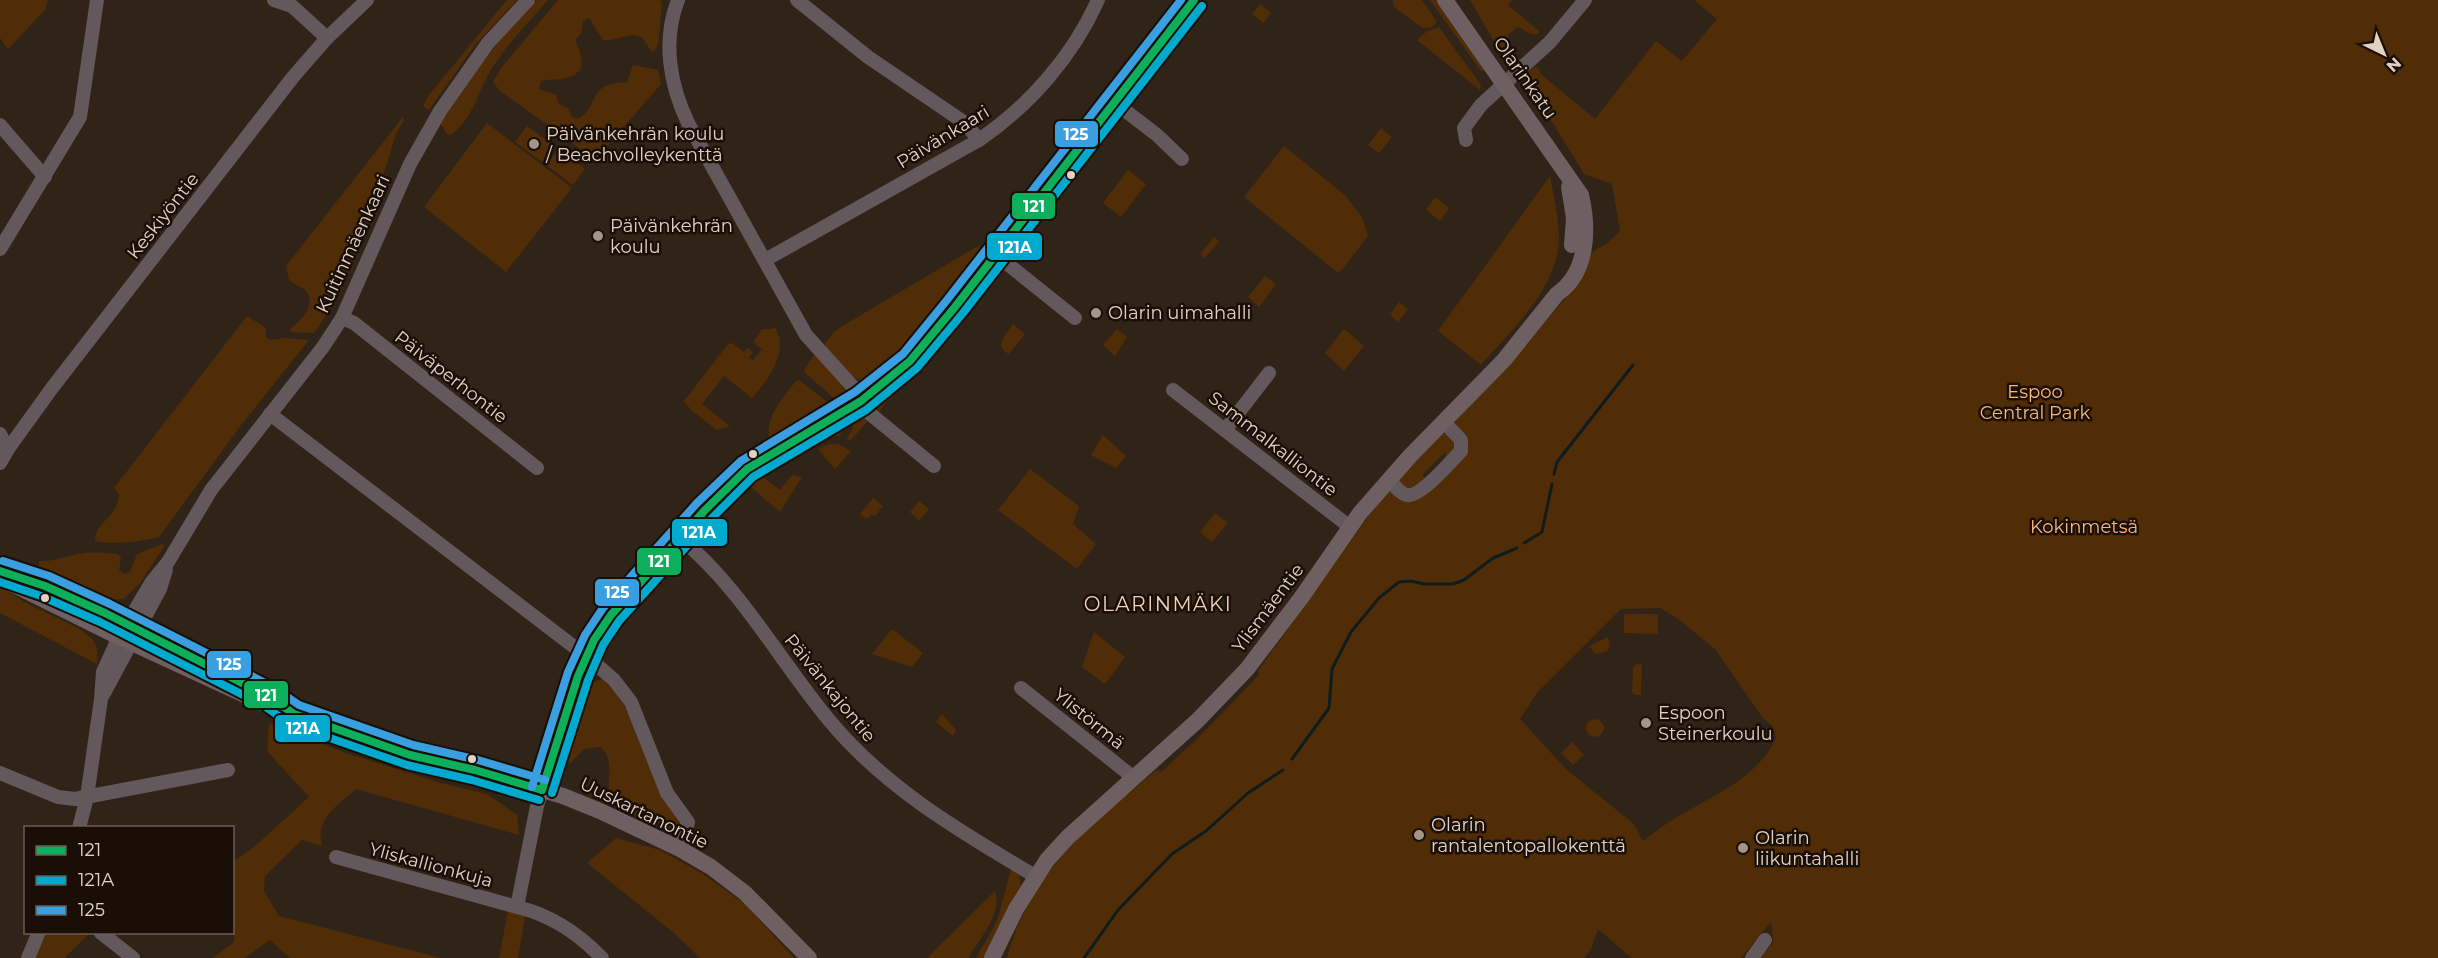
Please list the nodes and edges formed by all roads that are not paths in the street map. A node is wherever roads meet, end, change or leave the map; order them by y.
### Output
1 (97, 0) edge
2 (274, 0) edge
3 (367, 0) edge
4 (528, 0) edge
5 (678, 0) edge
6 (797, 0) edge
7 (1098, 0) edge
8 (1194, 0) edge
9 (1445, 0) edge
10 (1585, 0) edge
11 (327, 38) junction
12 (1505, 83) junction
13 (1114, 102) junction
14 (0, 125) edge
15 (979, 140) junction
16 (1466, 140) dead end
17 (1182, 159) dead end
18 (45, 177) junction
19 (1579, 241) joint
20 (0, 249) edge
21 (995, 254) junction
22 (765, 260) junction
23 (342, 318) junction
24 (1076, 318) dead end
25 (1269, 372) dead end
26 (1173, 390) dead end
27 (861, 400) junction
28 (270, 414) junction
29 (1444, 422) junction
30 (1225, 430) junction
31 (0, 434) edge
32 (8, 449) junction
33 (0, 464) edge
34 (934, 466) dead end
35 (537, 468) dead end
36 (1389, 479) junction
37 (1350, 527) junction
38 (680, 538) junction
39 (0, 571) edge
40 (0, 578) edge
41 (129, 633) junction
42 (586, 656) junction
43 (1021, 688) dead end
44 (228, 770) dead end
45 (0, 773) edge
46 (1134, 778) junction
47 (543, 790) junction
48 (87, 797) junction
49 (80, 826) edge
50 (680, 849) junction
51 (336, 857) dead end
52 (1035, 876) junction
53 (517, 907) junction
54 (39, 934) edge
55 (101, 934) edge
56 (1004, 936) junction
57 (1765, 940) dead end
58 (28, 958) edge
59 (133, 958) edge
60 (602, 958) edge
61 (808, 958) edge
62 (992, 958) edge
63 (1002, 958) edge
64 (1752, 958) edge

1 - 18 street
2 - 11 street
3 - 11 street, Keskiyöntie
4 - 23 street, Kuitinmäenkaari
5 - 22 street
6 - 15 street
7 - 15 street, Päivänkaari
8 - 13 street
9 - 12 main road, Olarinkatu
10 - 12 street
11 - 32 street, Keskiyöntie
12 - 16 street
12 - 19 main road, Olarinkatu
13 - 17 street
13 - 21 street
14 - 18 street
15 - 22 street, Päivänkaari
18 - 20 street
19 - 29 main road, Ylismäentie
21 - 24 street
21 - 27 street
22 - 27 street
23 - 28 street, Kuitinmäenkaari
23 - 35 street, Päiväperhontie
25 - 30 street
26 - 30 street, Sammalkalliontie
27 - 34 street
27 - 38 street
28 - 41 street, Kuitinmäenkaari
28 - 42 street
29 - 36 main road, Ylismäentie
29 - 36 street
30 - 37 street, Sammalkalliontie
31 - 32 street
32 - 33 street, Keskiyöntie
36 - 37 main road, Ylismäentie
37 - 46 main road, Ylismäentie
38 - 42 street
38 - 52 street, Päivänkajontie
39 - 41 main road, Uuskartanontie
40 - 41 main road, Uuskartanontie
41 - 47 main road, Uuskartanontie
41 - 48 street, Kuitinmäenkaari
42 - 47 street
42 - 50 street
43 - 46 street, Ylistörmä
44 - 48 street
45 - 48 street
46 - 52 main road, Ylismäentie
47 - 50 main road, Uuskartanontie
47 - 53 street
48 - 49 street, Kuitinmäenkaari
50 - 61 main road, Uuskartanontie
51 - 53 street, Yliskallionkuja
52 - 56 main road, Ylismäentie
53 - 60 street, Yliskallionkuja
54 - 58 street
55 - 59 street
56 - 62 main road, Ylismäentie
56 - 63 main road, Ylismäentie
57 - 64 street

